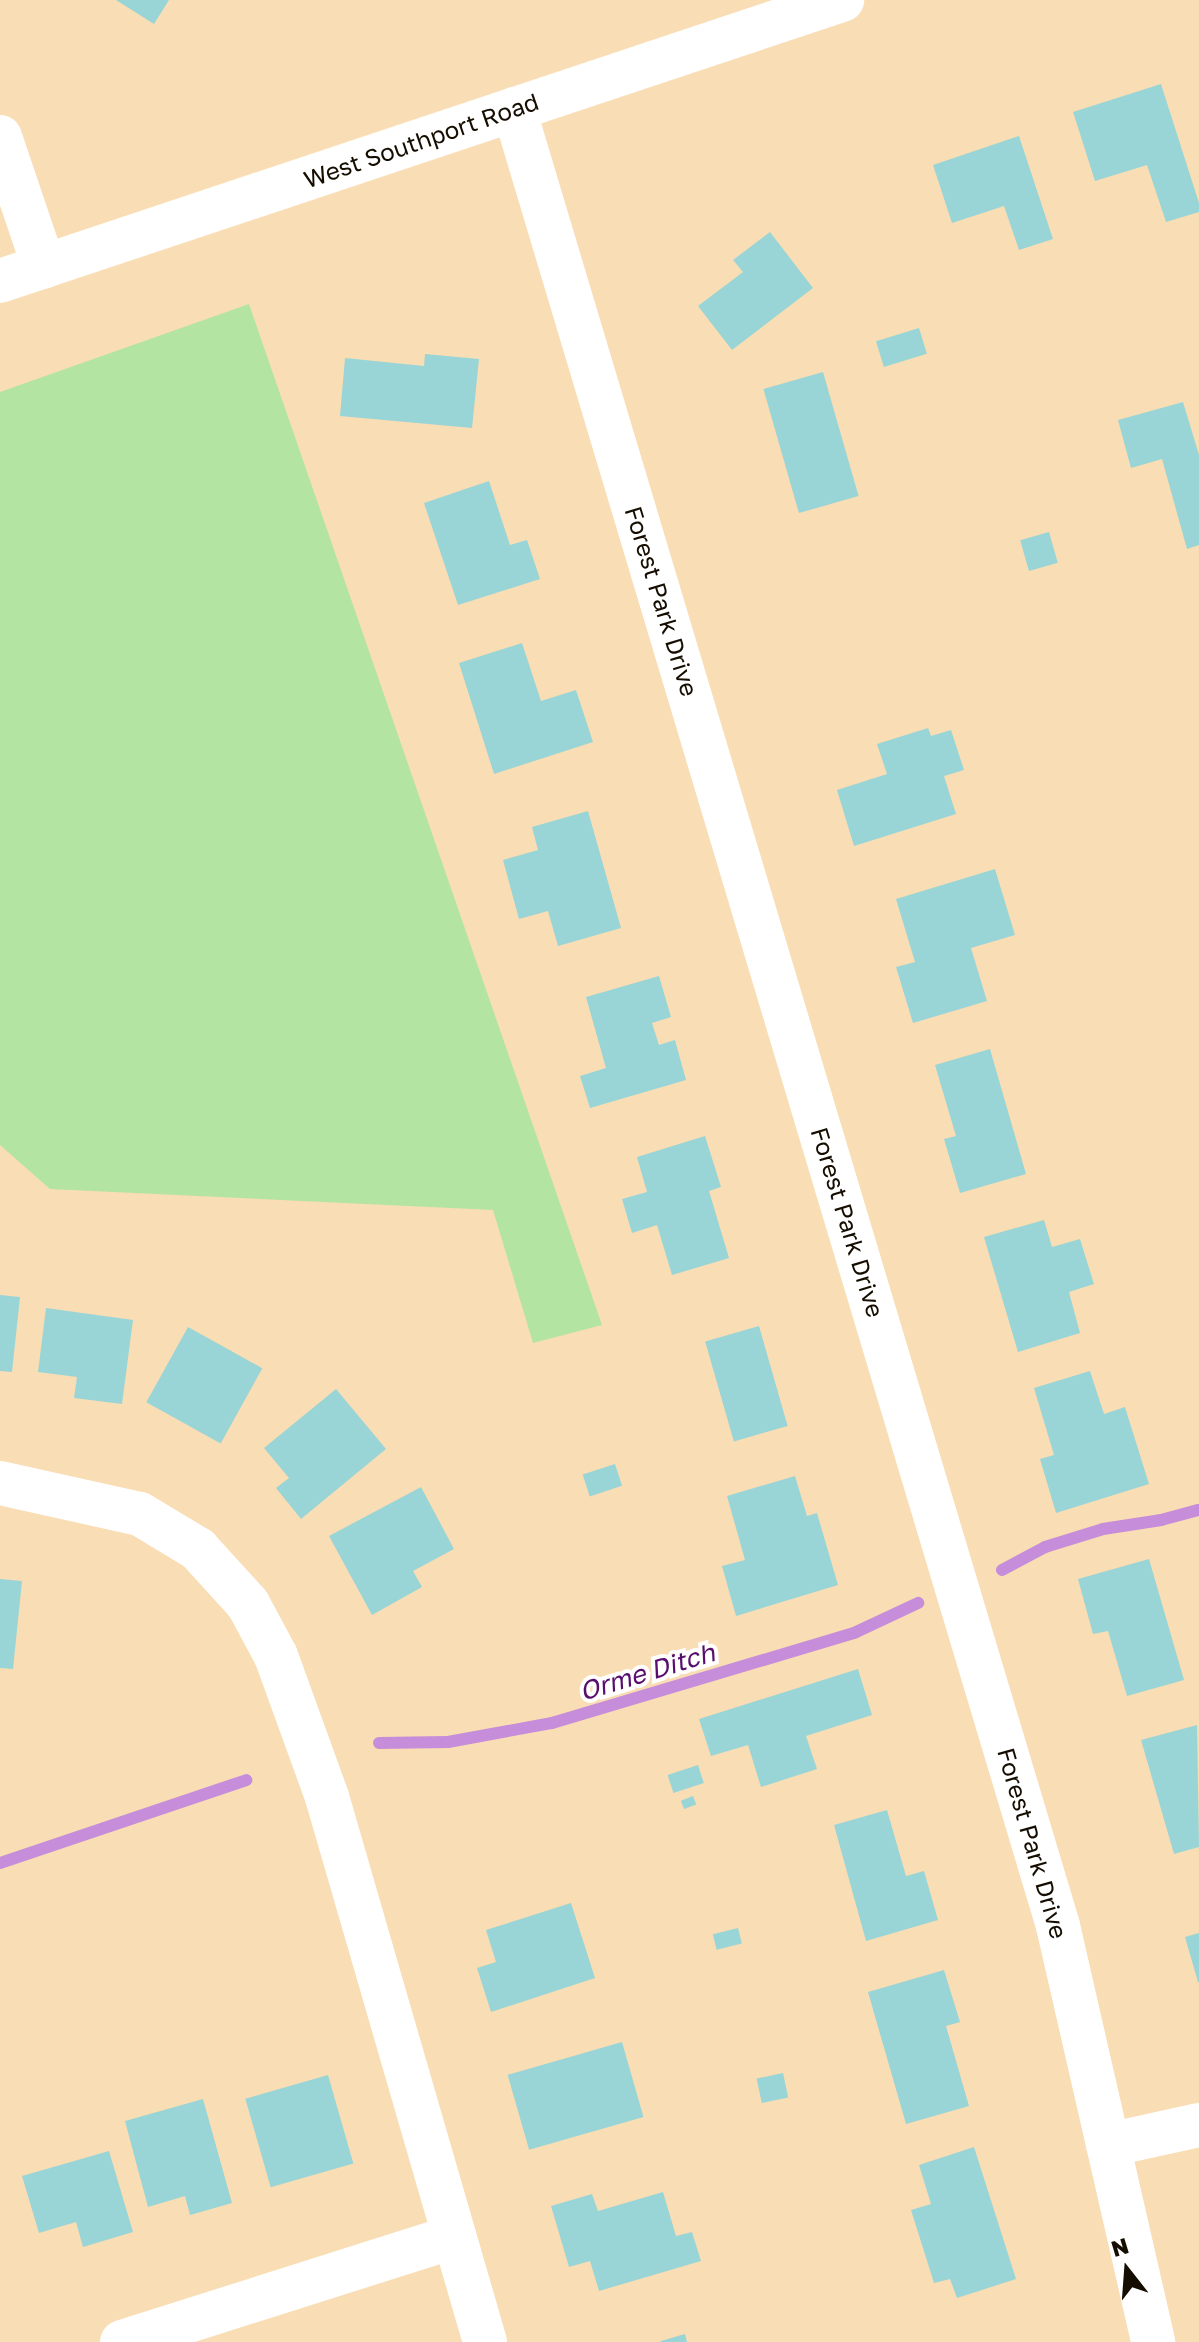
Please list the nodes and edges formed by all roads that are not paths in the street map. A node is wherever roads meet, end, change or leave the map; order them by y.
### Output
1 (842, 0) edge
2 (514, 109) junction
3 (0, 137) edge
4 (44, 267) junction
5 (0, 281) edge
6 (0, 1483) edge
7 (1199, 2125) edge
8 (1108, 2145) junction
9 (454, 2237) junction
10 (122, 2342) edge
11 (485, 2342) edge
12 (1153, 2342) edge

1 - 2 street, West Southport Road
2 - 4 street, West Southport Road
2 - 8 street, Forest Park Drive
3 - 4 street
4 - 5 street, West Southport Road
6 - 9 street
7 - 8 street
8 - 12 street, Forest Park Drive
9 - 10 street
9 - 11 street

